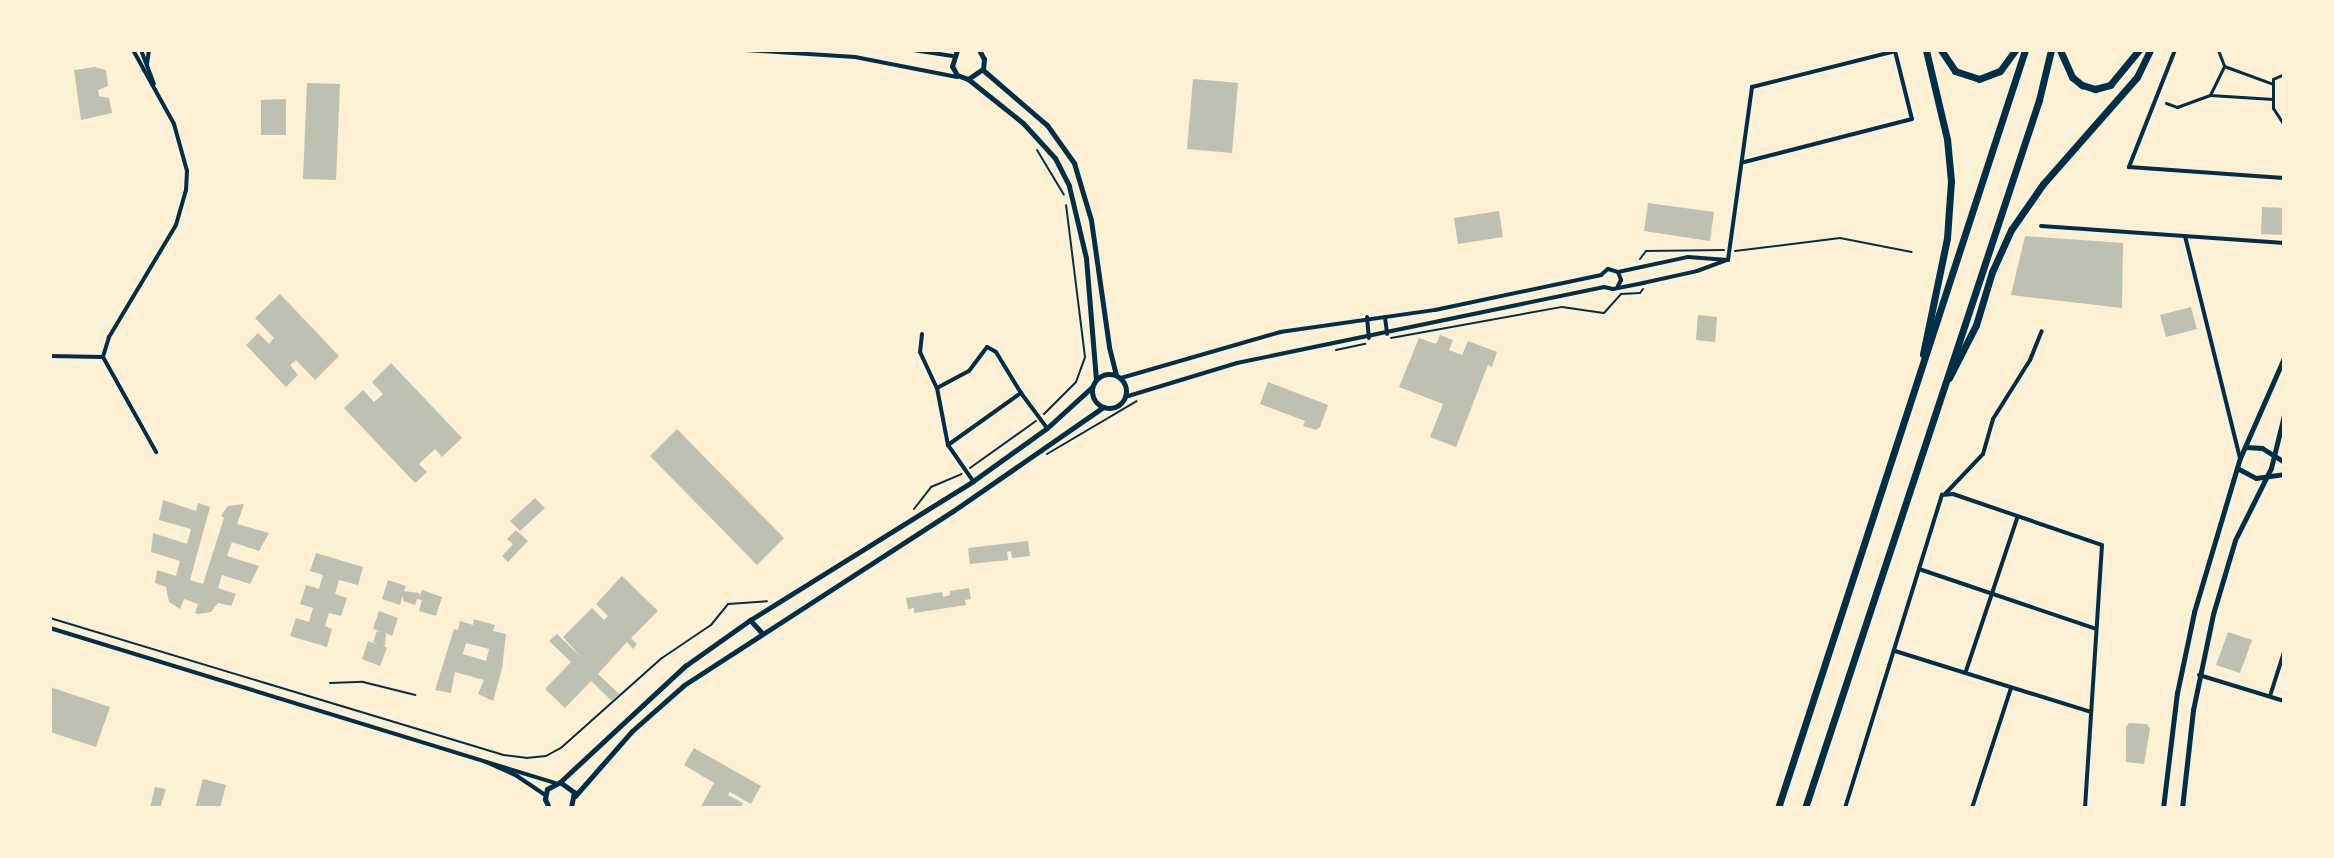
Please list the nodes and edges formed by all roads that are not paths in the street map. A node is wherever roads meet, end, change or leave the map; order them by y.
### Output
1 (133, 50) edge
2 (141, 50) edge
3 (149, 50) edge
4 (746, 50) edge
5 (913, 50) edge
6 (979, 50) edge
7 (1926, 50) edge
8 (1941, 50) edge
9 (2015, 50) edge
10 (2025, 50) edge
11 (2051, 50) edge
12 (2060, 50) edge
13 (2139, 50) edge
14 (2150, 50) edge
15 (2175, 50) edge
16 (2218, 50) edge
17 (953, 52) edge
18 (147, 66) junction
19 (2224, 66) junction
20 (983, 70) junction
21 (2284, 74) edge
22 (965, 78) junction
23 (2273, 84) junction
24 (2210, 95) junction
25 (159, 97) junction
26 (2273, 99) junction
27 (2166, 103) dead end
28 (2284, 125) edge
29 (1744, 162) junction
30 (2284, 178) edge
31 (2041, 226) dead end
32 (2185, 236) junction
33 (2284, 243) edge
34 (1728, 260) junction
35 (1618, 272) junction
36 (1601, 275) junction
37 (1618, 286) junction
38 (1604, 287) junction
39 (1385, 316) junction
40 (1367, 317) junction
41 (2042, 331) dead end
42 (922, 334) dead end
43 (1386, 337) junction
44 (1371, 340) junction
45 (50, 356) edge
46 (103, 357) junction
47 (2284, 358) edge
48 (1922, 363) junction
49 (1118, 377) junction
50 (1096, 379) junction
51 (1092, 387) junction
52 (937, 388) junction
53 (1021, 393) junction
54 (1125, 397) junction
55 (1939, 398) junction
56 (1103, 407) junction
57 (2284, 415) edge
58 (1047, 428) junction
59 (948, 445) junction
60 (2245, 447) junction
61 (156, 452) dead end
62 (2274, 454) junction
63 (2240, 458) junction
64 (2284, 462) edge
65 (2237, 468) junction
66 (2284, 474) edge
67 (2266, 478) junction
68 (973, 481) junction
69 (1944, 495) junction
70 (2018, 516) junction
71 (1919, 569) junction
72 (1990, 593) junction
73 (750, 620) junction
74 (50, 628) edge
75 (2096, 629) junction
76 (761, 632) junction
77 (1894, 651) junction
78 (2284, 652) edge
79 (1966, 671) junction
80 (2199, 675) junction
81 (330, 683) dead end
82 (2011, 688) junction
83 (415, 695) dead end
84 (2270, 696) junction
85 (2284, 701) edge
86 (2091, 712) junction
87 (469, 755) junction
88 (558, 783) junction
89 (545, 795) junction
90 (575, 796) junction
91 (546, 806) edge
92 (571, 808) edge
93 (1778, 808) edge
94 (1805, 808) edge
95 (1845, 808) edge
96 (1972, 808) edge
97 (2085, 808) edge
98 (2163, 808) edge
99 (2182, 808) edge

1 - 25 street
2 - 18 street
3 - 18 street
4 - 22 street
5 - 17 street
6 - 20 street
7 - 48 main road
8 - 9 main road
10 - 48 main road
11 - 55 main road
12 - 13 main road
14 - 55 main road
15 - 30 street
16 - 19 street
17 - 22 street
18 - 25 street
19 - 23 street
19 - 24 street
20 - 22 street
20 - 49 street
21 - 23 street
22 - 50 street
23 - 26 street
24 - 26 street
24 - 27 street
25 - 46 street
26 - 28 street
29 - 29 street
29 - 34 street
31 - 32 street
32 - 33 street
32 - 63 street
34 - 35 street
34 - 37 street
35 - 36 street
35 - 37 street
36 - 38 street
36 - 39 street
37 - 38 street
38 - 43 street
39 - 40 street
39 - 43 street
40 - 44 street
40 - 49 street
41 - 69 street
42 - 52 street
43 - 44 street
44 - 54 street
45 - 46 street
46 - 61 street
47 - 60 street
48 - 93 main road
49 - 50 street
49 - 54 street
50 - 51 street
51 - 56 street
51 - 58 street
52 - 53 street
52 - 59 street
53 - 58 street
53 - 59 street
54 - 56 street
55 - 94 main road
56 - 76 street
57 - 62 street
58 - 68 street
59 - 68 street
60 - 62 street
60 - 63 street
62 - 64 street
62 - 67 street
63 - 65 street
65 - 67 street
65 - 98 street
66 - 67 street
67 - 80 street
68 - 73 street
69 - 70 street
69 - 71 street
70 - 72 street
70 - 75 street
71 - 72 street
71 - 77 street
72 - 75 street
72 - 79 street
73 - 76 street
73 - 88 street
74 - 87 street
75 - 86 street
76 - 90 street
77 - 79 street
77 - 95 street
78 - 84 street
79 - 82 street
80 - 84 street
80 - 99 street
81 - 83 lane
82 - 86 street
82 - 96 street
84 - 85 street
86 - 97 street
87 - 88 street
87 - 89 street
88 - 89 street
88 - 90 street
89 - 91 street
90 - 92 street

